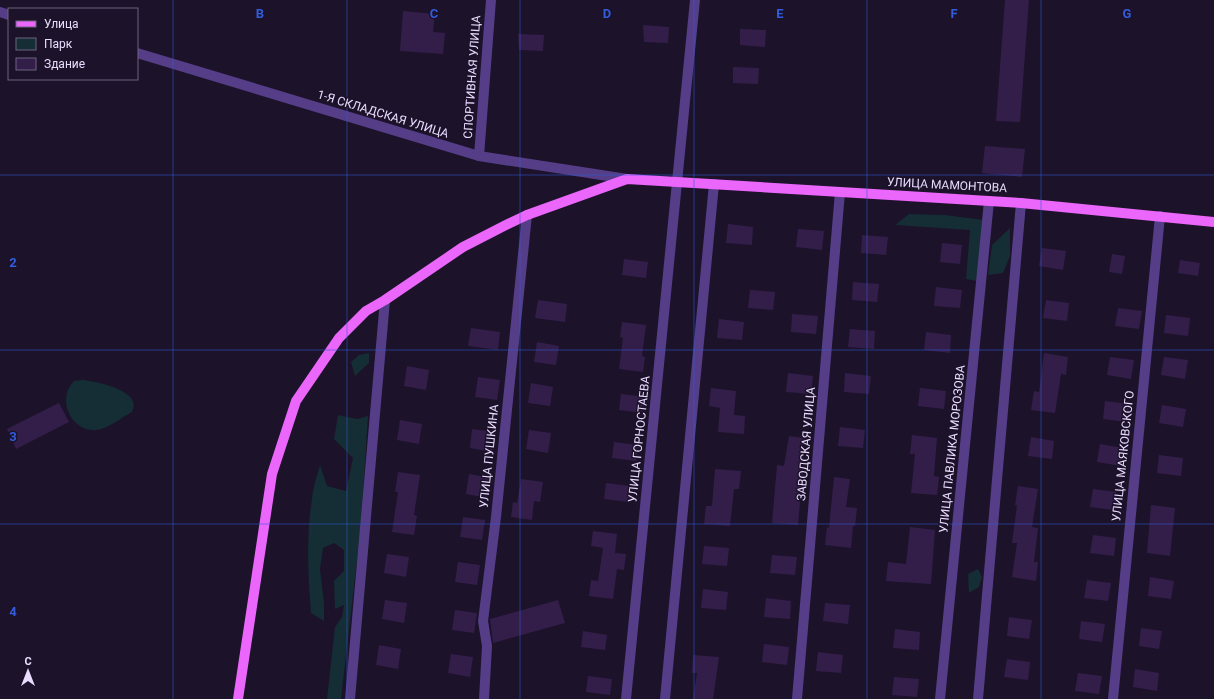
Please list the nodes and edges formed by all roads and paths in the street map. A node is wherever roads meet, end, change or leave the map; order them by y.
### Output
1 (491, 0) edge
2 (695, 0) edge
3 (138, 53) edge
4 (479, 156) junction
5 (627, 179) junction
6 (678, 182) junction
7 (714, 184) junction
8 (840, 192) junction
9 (989, 201) junction
10 (1021, 203) junction
11 (527, 215) junction
12 (1160, 216) junction
13 (1214, 222) edge
14 (385, 300) junction
15 (238, 699) edge
16 (350, 699) edge
17 (484, 699) edge
18 (626, 699) edge
19 (665, 699) edge
20 (797, 699) edge
21 (940, 699) edge
22 (978, 699) edge
23 (1113, 699) edge

1 - 4 street, СПОРТИВНАЯ УЛИЦА
2 - 6 street, УЛИЦА ГОРНОСТАЕВА
3 - 4 street, 1-Я СКЛАДСКАЯ УЛИЦА
4 - 5 street, 1-Я СКЛАДСКАЯ УЛИЦА
5 - 6 main road
5 - 11 main road
6 - 7 main road, УЛИЦА МАМОНТОВА
6 - 18 street, УЛИЦА ГОРНОСТАЕВА
7 - 8 main road, УЛИЦА МАМОНТОВА
7 - 19 street
8 - 9 main road, УЛИЦА МАМОНТОВА
8 - 20 street, ЗАВОДСКАЯ УЛИЦА
9 - 10 main road, УЛИЦА МАМОНТОВА
9 - 21 street, УЛИЦА ПАВЛИКА МОРОЗОВА
10 - 12 main road, УЛИЦА МАМОНТОВА
10 - 22 street
11 - 14 main road
11 - 17 street, УЛИЦА ПУШКИНА
12 - 13 main road, УЛИЦА МАМОНТОВА
12 - 23 street, УЛИЦА МАЯКОВСКОГО
14 - 15 main road
14 - 16 street

